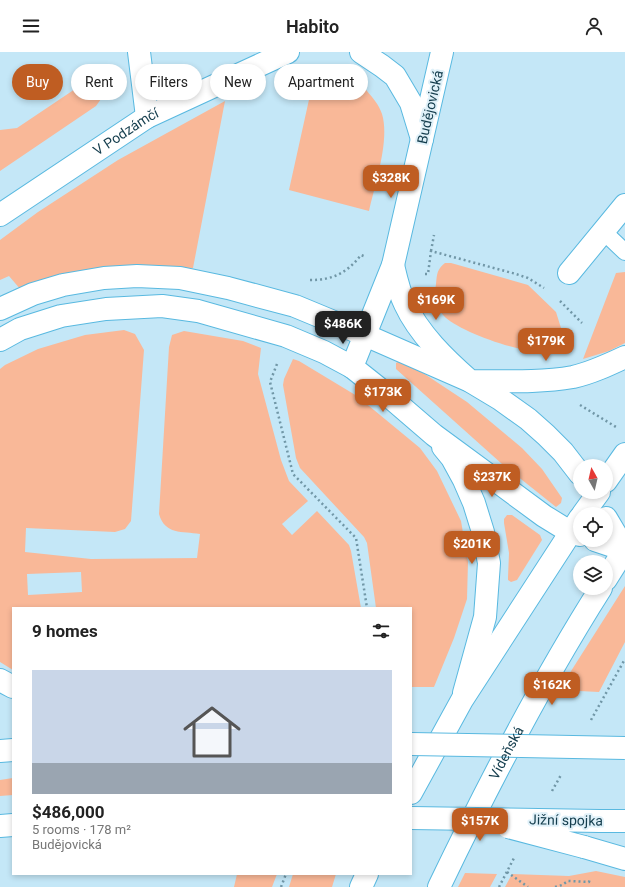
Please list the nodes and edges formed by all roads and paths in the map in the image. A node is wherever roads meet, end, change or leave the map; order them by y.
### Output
1 (139, 52) edge
2 (361, 52) edge
3 (442, 52) edge
4 (289, 53) edge
5 (147, 117) junction
6 (422, 141) junction
7 (625, 205) edge
8 (0, 215) edge
9 (604, 232) junction
10 (434, 235) dead end
11 (431, 251) junction
12 (625, 252) edge
13 (361, 255) dead end
14 (393, 265) junction
15 (569, 273) dead end
16 (428, 274) dead end
17 (308, 280) dead end
18 (546, 289) dead end
19 (558, 298) dead end
20 (0, 309) edge
21 (582, 323) dead end
22 (365, 335) junction
23 (0, 340) edge
24 (625, 357) edge
25 (279, 360) dead end
26 (352, 367) junction
27 (470, 381) junction
28 (577, 403) dead end
29 (620, 430) dead end
30 (434, 435) junction
31 (625, 454) edge
32 (573, 465) edge
33 (613, 473) edge
34 (573, 527) edge
35 (613, 530) edge
36 (573, 534) edge
37 (613, 546) edge
38 (625, 550) edge
39 (613, 569) edge
40 (596, 595) edge
41 (367, 607) edge
42 (0, 680) edge
43 (12, 686) edge
44 (462, 700) junction
45 (412, 744) edge
46 (625, 748) edge
47 (12, 750) edge
48 (0, 751) edge
49 (412, 791) edge
50 (412, 818) edge
51 (474, 818) junction
52 (625, 821) edge
53 (12, 825) edge
54 (0, 826) edge
55 (625, 859) edge
56 (507, 872) dead end
57 (286, 875) edge
58 (366, 875) edge
59 (584, 876) dead end
60 (282, 887) edge
61 (360, 887) edge
62 (439, 887) edge
63 (528, 887) edge
64 (555, 887) edge

1 - 5 main road
2 - 6 main road
3 - 6 main road, Budějovická
4 - 5 main road, V Podzámčí
5 - 8 main road, V Podzámčí
6 - 14 main road, Budějovická
7 - 9 main road
9 - 12 lane
9 - 15 main road
10 - 11 path
11 - 16 path
11 - 18 path
13 - 17 path
14 - 22 main road, Budějovická
14 - 27 main road
19 - 21 path
20 - 22 main road
22 - 26 main road, Budějovická
22 - 27 main road
23 - 26 main road
24 - 27 main road
25 - 41 path
26 - 30 main road
27 - 32 main road
28 - 29 path
30 - 34 main road
30 - 44 main road
31 - 33 main road
35 - 38 main road
36 - 44 main road
37 - 38 main road
38 - 39 main road
40 - 62 main road, Vídeňská
42 - 43 main road
44 - 49 main road
45 - 46 main road, bridge
47 - 48 main road
50 - 51 main road, Jižní spojka, bridge
51 - 52 main road, Jižní spojka, bridge
51 - 55 main road, bridge
53 - 54 main road
56 - 63 path
57 - 60 path
58 - 61 main road
59 - 64 path

